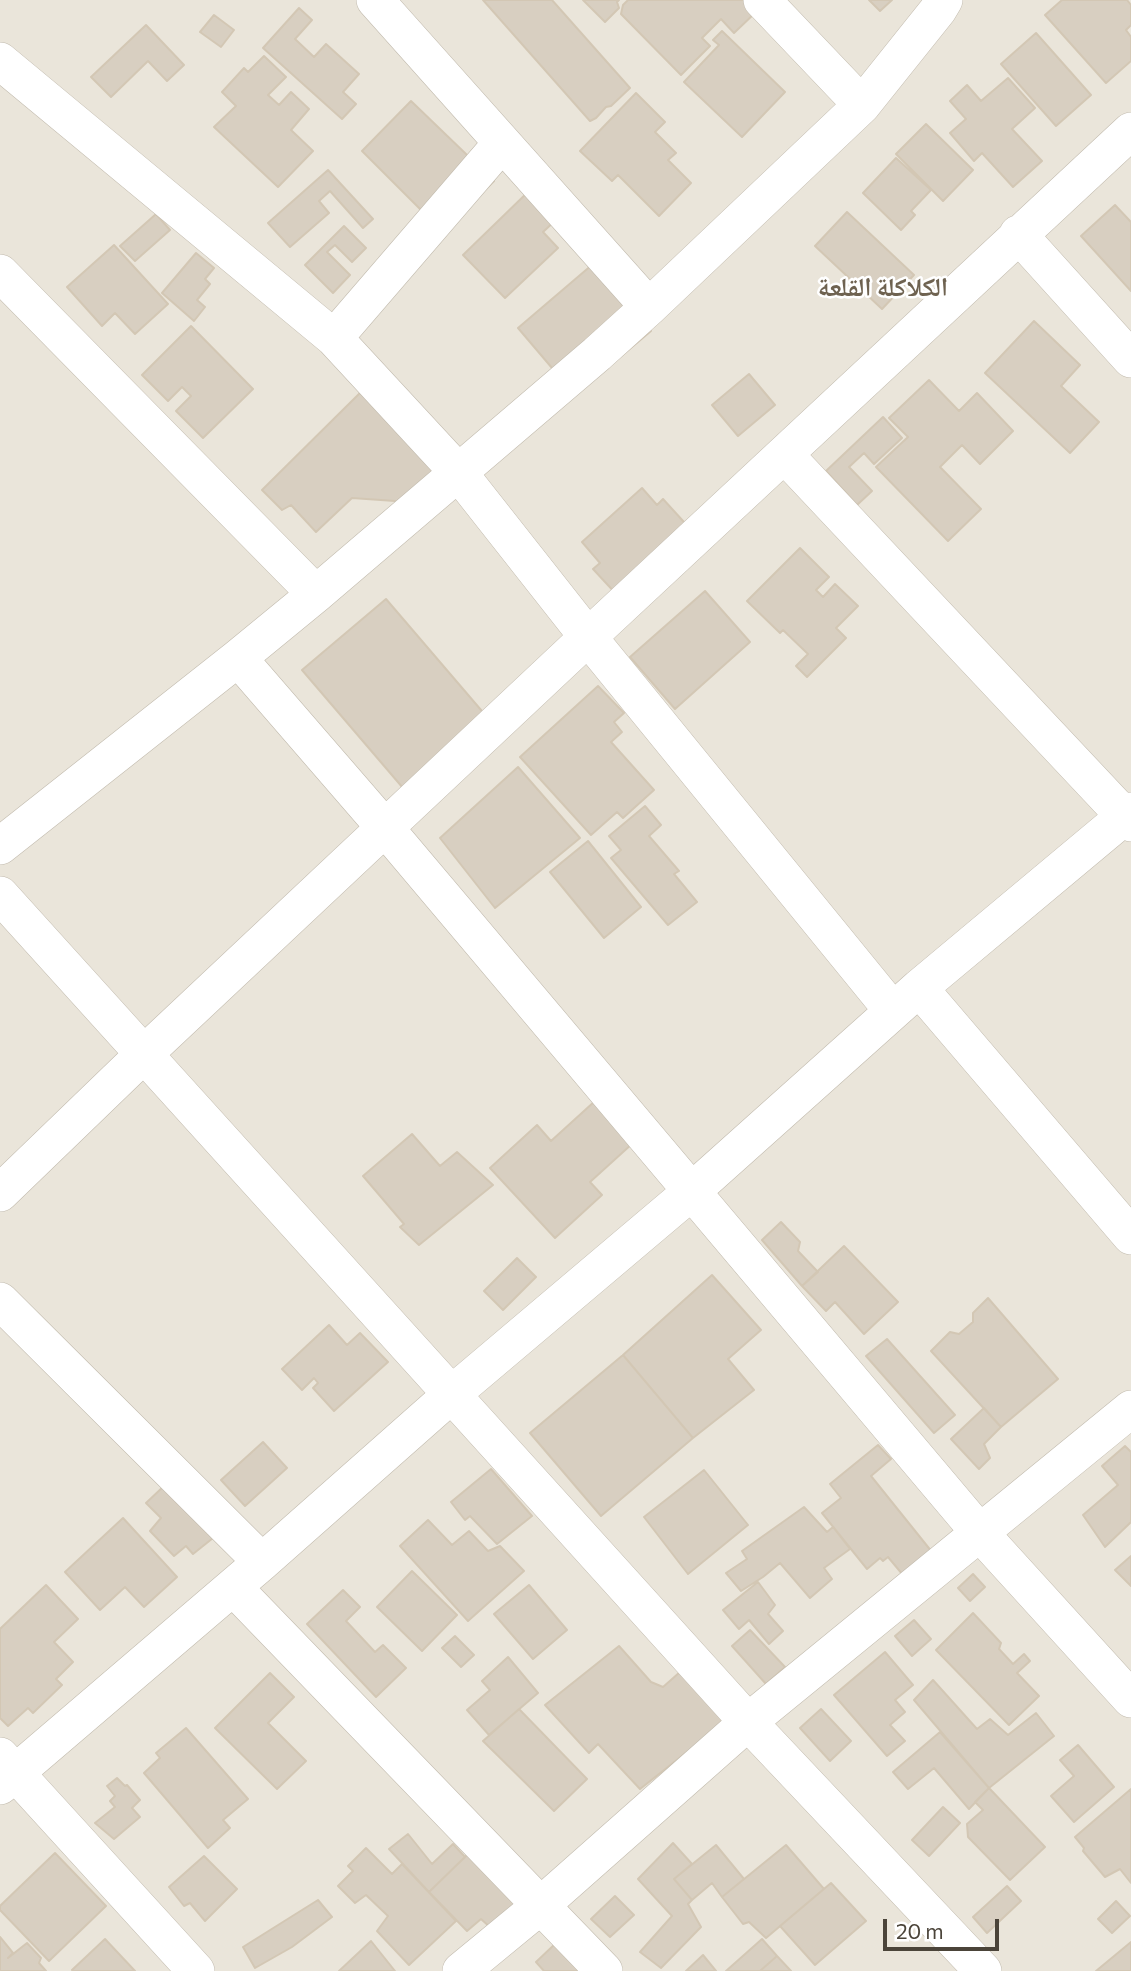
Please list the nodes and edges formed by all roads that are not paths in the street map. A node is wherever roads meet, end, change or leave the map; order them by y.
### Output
1 (375, 0) edge
2 (762, 0) edge
3 (944, 0) edge
4 (0, 61) edge
5 (862, 105) junction
6 (1131, 131) edge
7 (502, 144) junction
8 (1018, 234) junction
9 (0, 272) edge
10 (649, 307) junction
11 (334, 338) junction
12 (1131, 359) edge
13 (785, 455) junction
14 (458, 472) junction
15 (316, 594) junction
16 (588, 637) junction
17 (238, 658) junction
18 (1129, 817) edge
19 (386, 828) junction
20 (0, 846) edge
21 (0, 895) edge
22 (906, 1000) junction
23 (143, 1055) junction
24 (691, 1192) junction
25 (0, 1193) edge
26 (1131, 1236) edge
27 (0, 1301) edge
28 (452, 1394) junction
29 (1131, 1409) edge
30 (980, 1533) junction
31 (262, 1562) junction
32 (233, 1587) junction
33 (1131, 1699) edge
34 (748, 1722) junction
35 (5, 1772) edge
36 (540, 1906) junction
37 (196, 1971) edge
38 (461, 1971) edge
39 (604, 1971) edge
40 (983, 1971) edge

1 - 7 street
2 - 5 street
3 - 5 street
4 - 11 street
5 - 10 street
6 - 8 street
7 - 10 street
7 - 11 street
8 - 12 street
8 - 13 street
9 - 15 street
10 - 14 street
11 - 14 street
13 - 16 street
13 - 18 street
14 - 15 street
14 - 16 street
15 - 17 street
16 - 19 street
16 - 22 street
17 - 19 street
17 - 20 street
18 - 22 street
19 - 23 street
19 - 24 street
21 - 23 street
22 - 24 street
22 - 26 street
23 - 25 street
23 - 28 street
24 - 28 street
24 - 30 street
27 - 31 street
28 - 31 street
28 - 34 street
29 - 30 street
30 - 33 street
30 - 34 street
31 - 32 street
32 - 35 street
32 - 36 street
34 - 36 street
34 - 40 street
35 - 37 street
36 - 38 street
36 - 39 street

